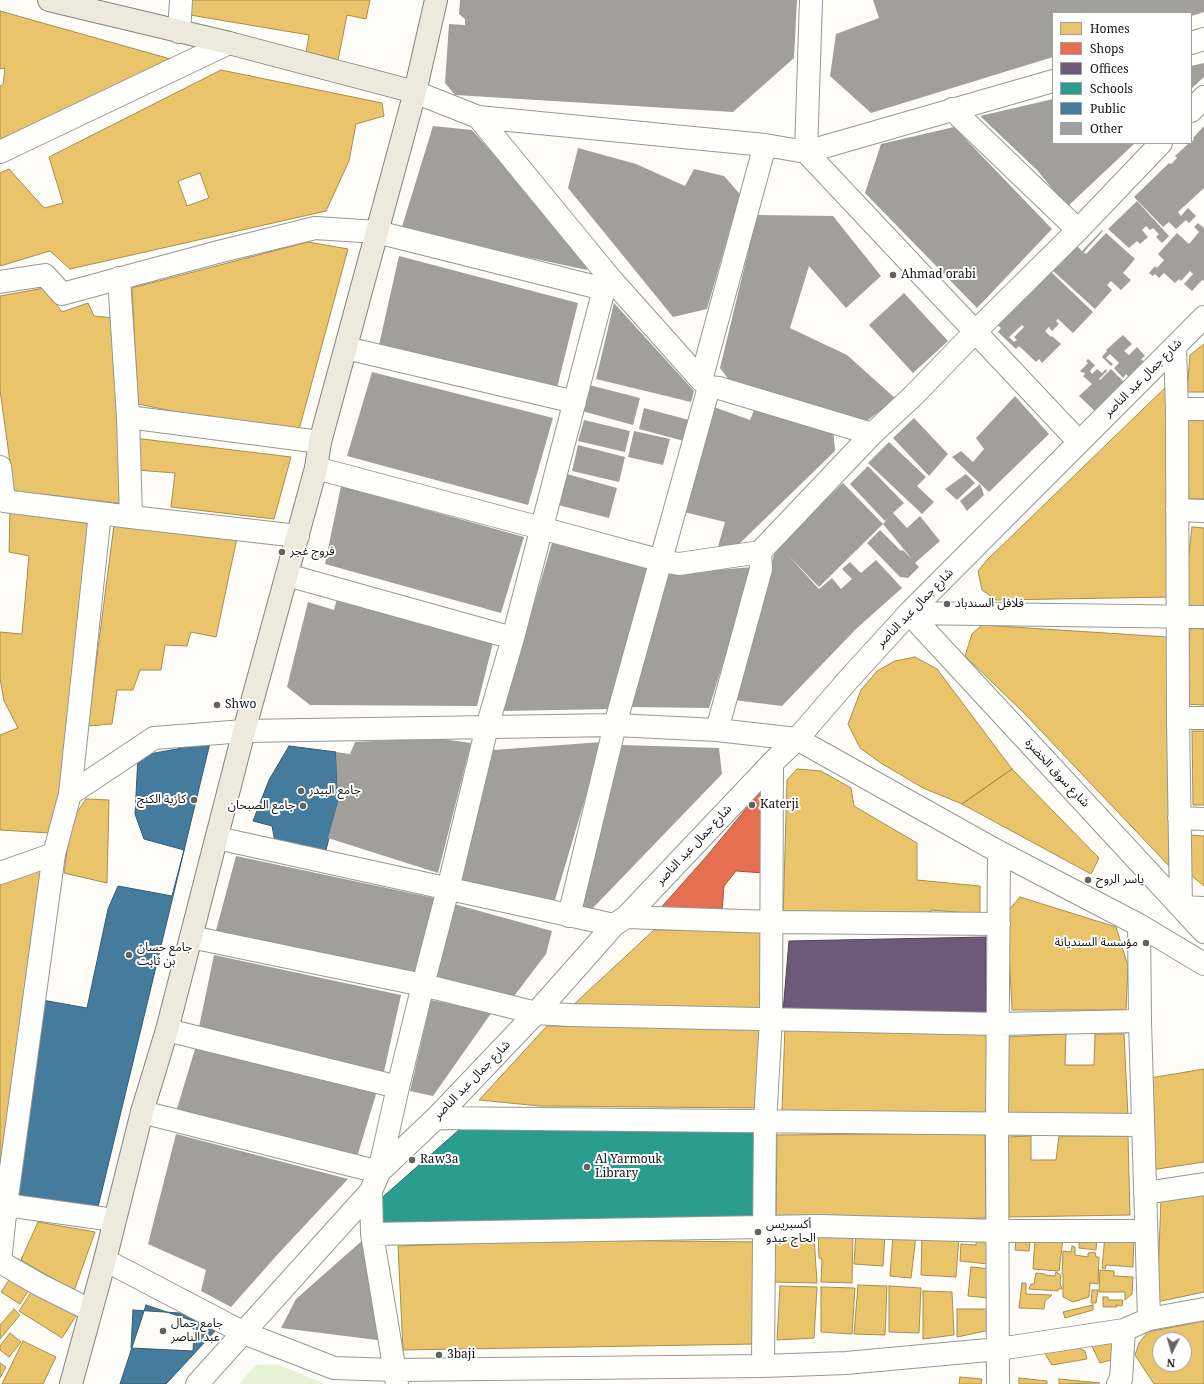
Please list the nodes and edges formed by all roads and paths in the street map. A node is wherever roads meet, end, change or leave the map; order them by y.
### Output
1 (49, 0) edge
2 (181, 0) edge
3 (436, 0) edge
4 (812, 0) edge
5 (179, 32) junction
6 (1204, 39) edge
7 (229, 43) junction
8 (1192, 43) edge
9 (1052, 81) edge
10 (415, 92) junction
11 (1204, 97) edge
12 (952, 109) junction
13 (1192, 110) edge
14 (478, 117) junction
15 (1160, 144) edge
16 (765, 145) junction
17 (0, 152) edge
18 (806, 152) junction
19 (1078, 230) junction
20 (377, 232) junction
21 (120, 278) junction
22 (0, 282) edge
23 (607, 283) junction
24 (1204, 317) edge
25 (976, 331) junction
26 (1175, 347) junction
27 (346, 348) junction
28 (705, 383) junction
29 (575, 402) junction
30 (1177, 409) junction
31 (1204, 409) edge
32 (128, 417) junction
33 (872, 434) junction
34 (320, 442) junction
35 (1079, 442) junction
36 (0, 467) edge
37 (316, 468) junction
38 (1177, 510) junction
39 (1204, 511) edge
40 (100, 513) junction
41 (131, 518) junction
42 (541, 528) junction
43 (298, 536) junction
44 (760, 552) junction
45 (662, 561) junction
46 (287, 575) junction
47 (909, 613) junction
48 (1177, 616) junction
49 (1204, 617) edge
50 (513, 638) junction
51 (1178, 718) junction
52 (1204, 718) edge
53 (615, 725) junction
54 (487, 727) junction
55 (717, 730) junction
56 (244, 731) junction
57 (798, 739) junction
58 (772, 763) junction
59 (70, 794) junction
60 (1180, 818) junction
61 (1204, 819) edge
62 (217, 838) junction
63 (999, 852) junction
64 (54, 854) junction
65 (0, 873) edge
66 (448, 889) junction
67 (1181, 907) junction
68 (1204, 908) edge
69 (569, 916) junction
70 (620, 921) junction
71 (772, 922) junction
72 (999, 924) junction
73 (1139, 926) junction
74 (1204, 932) edge
75 (191, 937) junction
76 (1204, 964) edge
77 (423, 985) junction
78 (536, 1013) junction
79 (771, 1019) junction
80 (1140, 1021) junction
81 (998, 1024) junction
82 (167, 1030) junction
83 (398, 1087) junction
84 (142, 1112) junction
85 (436, 1118) junction
86 (765, 1122) junction
87 (997, 1124) junction
88 (1143, 1125) junction
89 (375, 1181) junction
90 (1204, 1184) edge
91 (1145, 1193) junction
92 (6, 1205) junction
93 (114, 1220) junction
94 (765, 1227) junction
95 (997, 1231) junction
96 (1146, 1231) junction
97 (372, 1234) junction
98 (105, 1260) junction
99 (0, 1262) edge
100 (1204, 1309) edge
101 (90, 1310) junction
102 (1149, 1319) junction
103 (1124, 1330) junction
104 (244, 1333) junction
105 (999, 1349) junction
106 (763, 1366) junction
107 (396, 1377) edge
108 (1122, 1382) edge
109 (71, 1384) edge
110 (197, 1384) edge
111 (998, 1384) edge

1 - 5 main road
2 - 5 street
3 - 10 main road
4 - 18 street
5 - 7 main road
6 - 8 street
7 - 10 main road
7 - 17 street
9 - 12 street
10 - 14 street
10 - 20 main road
11 - 13 street
12 - 18 street
12 - 19 street
14 - 16 street
14 - 23 street
15 - 19 street
16 - 18 street
16 - 28 street
18 - 25 street
19 - 25 street
20 - 21 street
20 - 23 street
20 - 27 main road
21 - 22 street
21 - 32 street
23 - 28 street
23 - 29 street
24 - 26 street, شارع جمال عبد الناصر
25 - 33 street
25 - 35 street
26 - 30 street
26 - 35 street, شارع جمال عبد الناصر
27 - 29 street
27 - 34 main road
28 - 33 street
28 - 45 street
29 - 42 street
30 - 31 street
30 - 38 street
32 - 34 street
32 - 41 street
33 - 44 street
34 - 37 main road
35 - 47 street, شارع جمال عبد الناصر
36 - 40 street
37 - 42 street
37 - 43 main road
38 - 39 street
38 - 48 street
40 - 41 street
40 - 59 street
41 - 43 street
42 - 45 street
42 - 50 street
43 - 46 main road
44 - 45 street
44 - 55 street
45 - 53 street
46 - 50 street
46 - 56 main road
47 - 48 street
47 - 57 street, شارع جمال عبد الناصر
47 - 67 street, شارع سوق الخضرة
48 - 49 street
48 - 51 street
50 - 54 street
51 - 52 street
51 - 60 street
53 - 54 street
53 - 55 street
53 - 69 street
54 - 56 street
54 - 66 street
55 - 57 street
56 - 59 street
56 - 62 main road
57 - 58 street, شارع جمال عبد الناصر
57 - 63 street
58 - 70 street, شارع جمال عبد الناصر
58 - 71 street
59 - 64 street
60 - 61 street
60 - 67 street
62 - 66 street
62 - 75 main road
63 - 72 street
63 - 73 street
64 - 65 street
64 - 92 street
66 - 69 street
66 - 77 street
67 - 68 street
67 - 74 street, شارع سوق الخضرة
69 - 70 street
70 - 71 street
70 - 78 street, شارع جمال عبد الناصر
71 - 72 street
71 - 79 street
72 - 81 street
73 - 76 street
73 - 80 street
75 - 77 street
75 - 82 main road
77 - 78 street
77 - 83 street
78 - 79 street
78 - 85 street, شارع جمال عبد الناصر
79 - 81 street
79 - 86 street
80 - 81 street
80 - 88 street
81 - 87 street
82 - 83 street
82 - 84 main road
83 - 89 street
84 - 89 street
84 - 93 main road
85 - 86 street
85 - 89 street, شارع جمال عبد الناصر
86 - 87 street
86 - 94 street
87 - 88 street
87 - 95 street
88 - 91 street
89 - 97 street
89 - 104 street, شارع جمال عبد الناصر
90 - 91 street
91 - 96 street
92 - 93 street
92 - 99 street
93 - 98 main road
94 - 95 street
94 - 97 street
94 - 106 street
95 - 96 street
95 - 105 street
96 - 102 street
97 - 107 street
98 - 101 main road
98 - 104 street
99 - 101 street
100 - 102 street
101 - 109 main road
102 - 103 street
103 - 105 street
103 - 108 street
104 - 107 street
104 - 110 street, شارع جمال عبد الناصر
105 - 106 street
105 - 111 street
106 - 107 street

